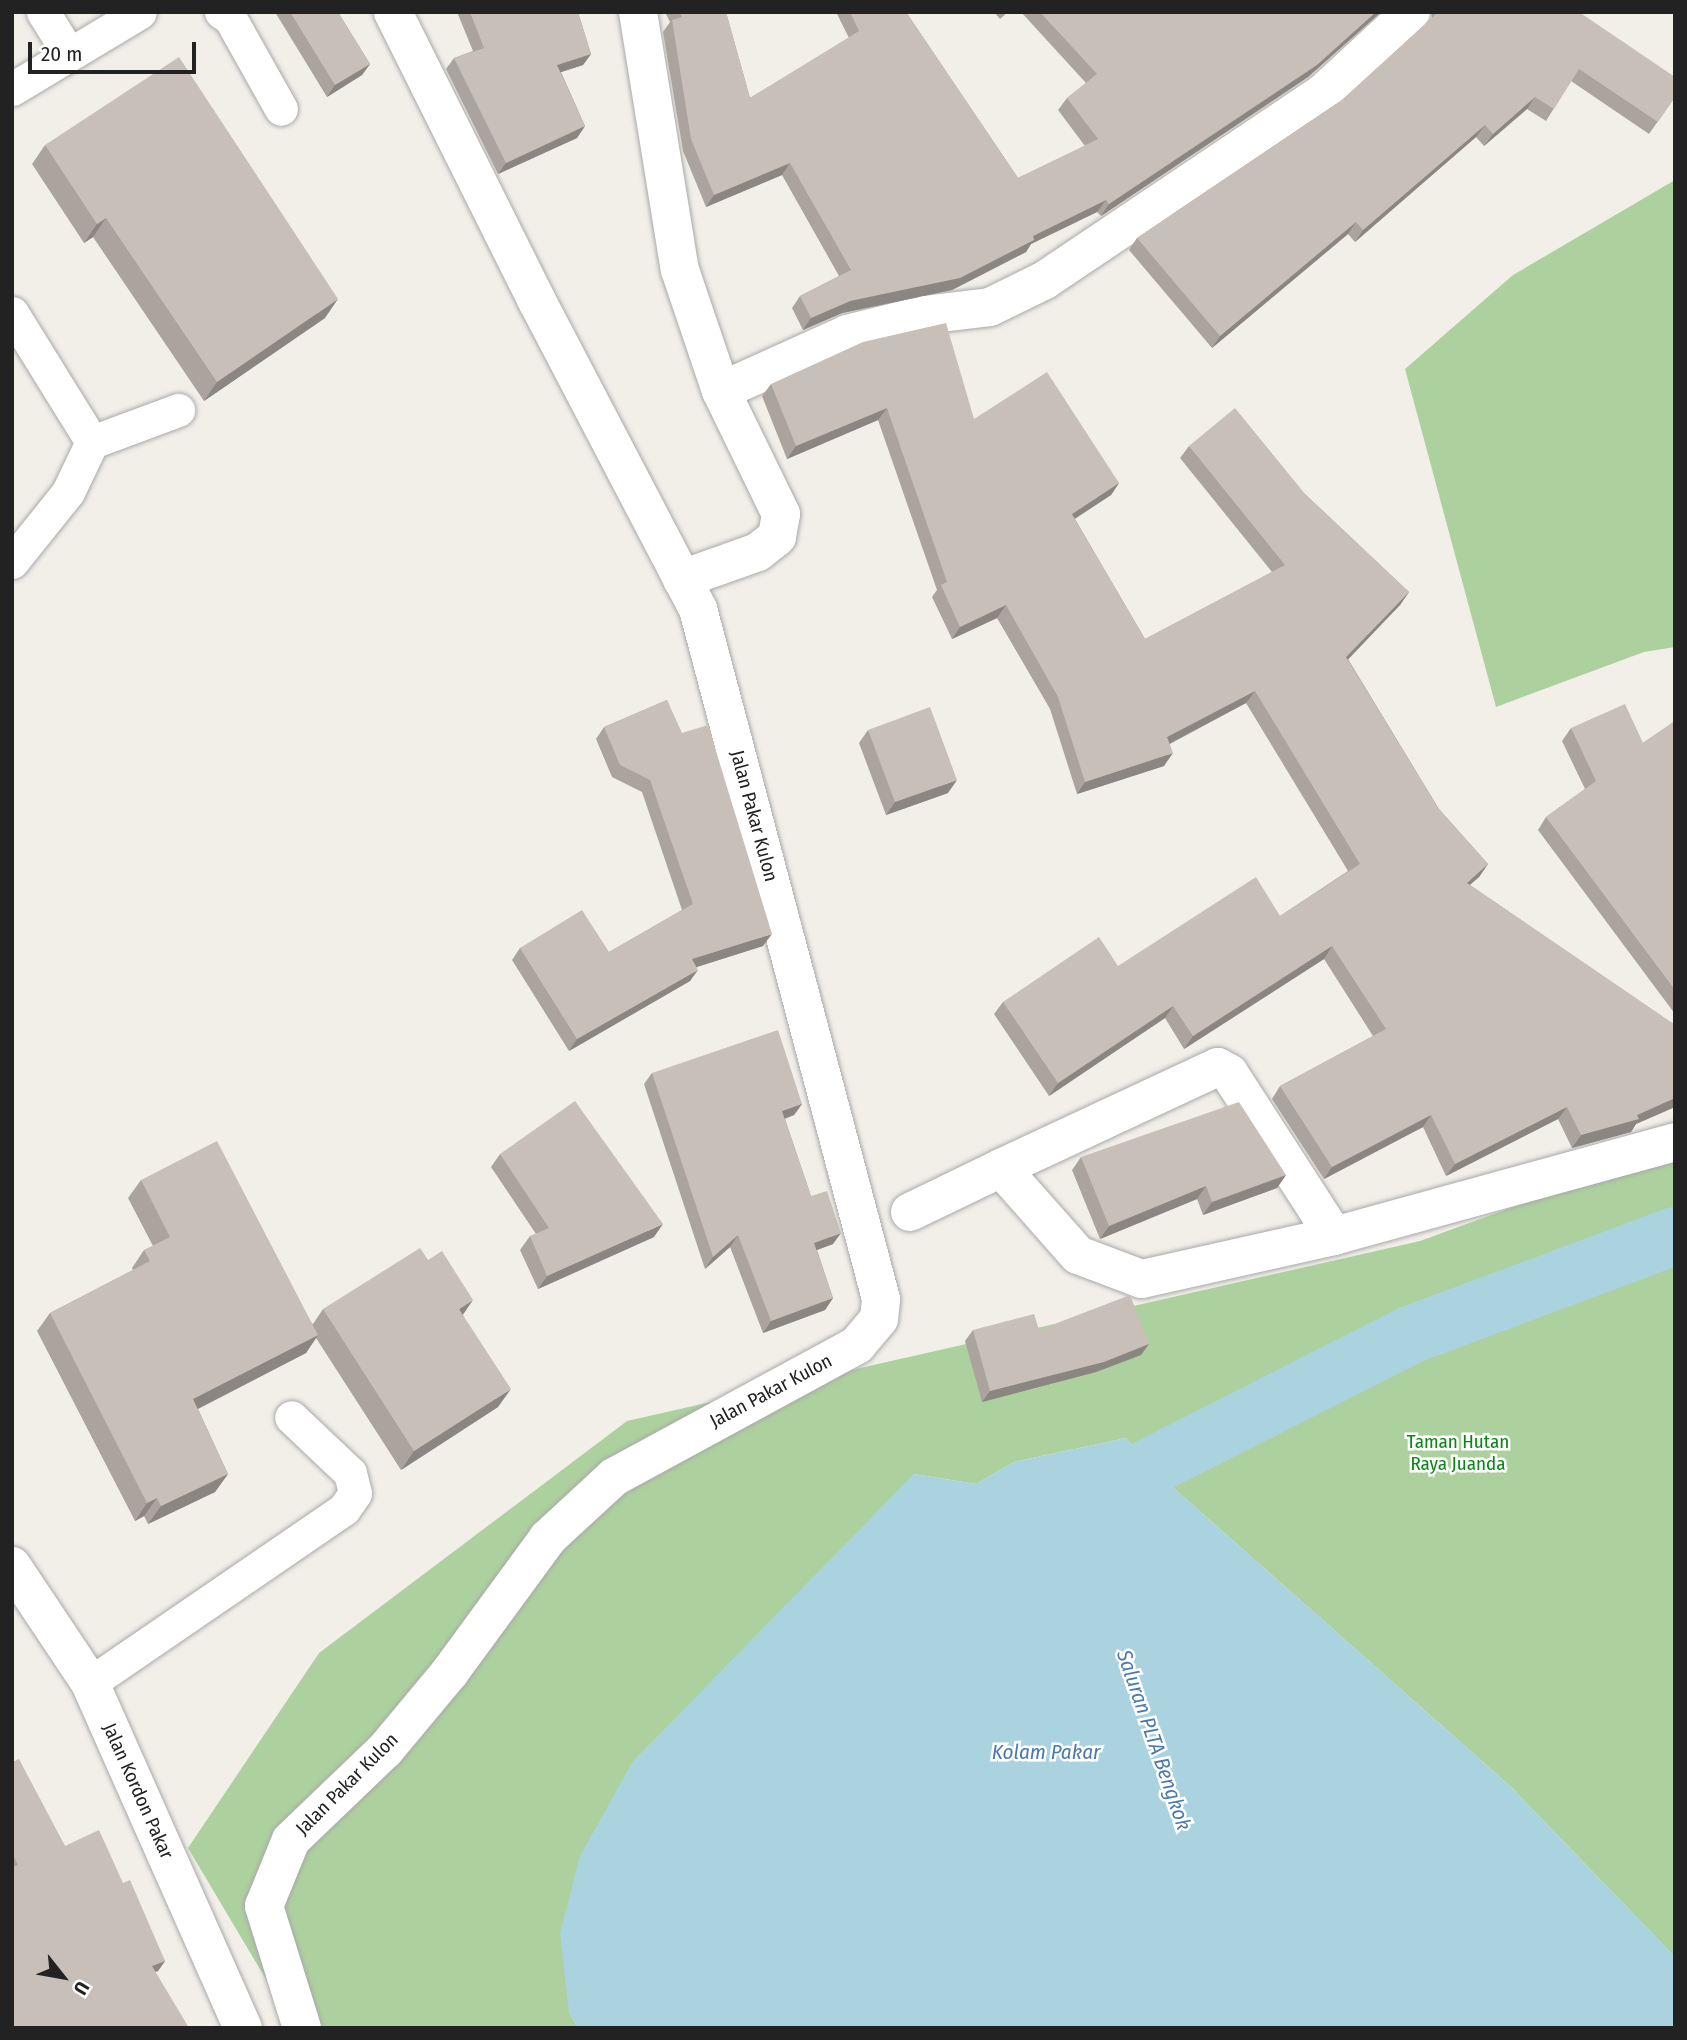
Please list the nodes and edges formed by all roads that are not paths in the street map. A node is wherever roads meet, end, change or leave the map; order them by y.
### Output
1 (43, 12) edge
2 (140, 12) edge
3 (221, 12) edge
4 (393, 12) edge
5 (638, 12) edge
6 (1411, 12) edge
7 (69, 54) junction
8 (12, 89) edge
9 (281, 109) dead end
10 (12, 313) edge
11 (721, 391) junction
12 (177, 410) dead end
13 (92, 442) junction
14 (12, 562) edge
15 (690, 594) junction
16 (1675, 1142) edge
17 (1001, 1168) junction
18 (910, 1212) dead end
19 (1334, 1236) junction
20 (291, 1417) dead end
21 (12, 1566) edge
22 (90, 1684) junction
23 (243, 2028) edge
24 (302, 2028) edge

1 - 7 lane
2 - 7 lane
3 - 9 lane
4 - 15 street, Jalan Pakar Kulon
5 - 11 street
6 - 11 street
7 - 8 lane
10 - 13 lane
11 - 15 street
12 - 13 lane
13 - 14 lane
15 - 24 street, Jalan Pakar Kulon
16 - 19 street
17 - 18 street
17 - 19 street
17 - 19 street
20 - 22 lane
21 - 22 street, Jalan Kordon Pakar
22 - 23 street, Jalan Kordon Pakar

